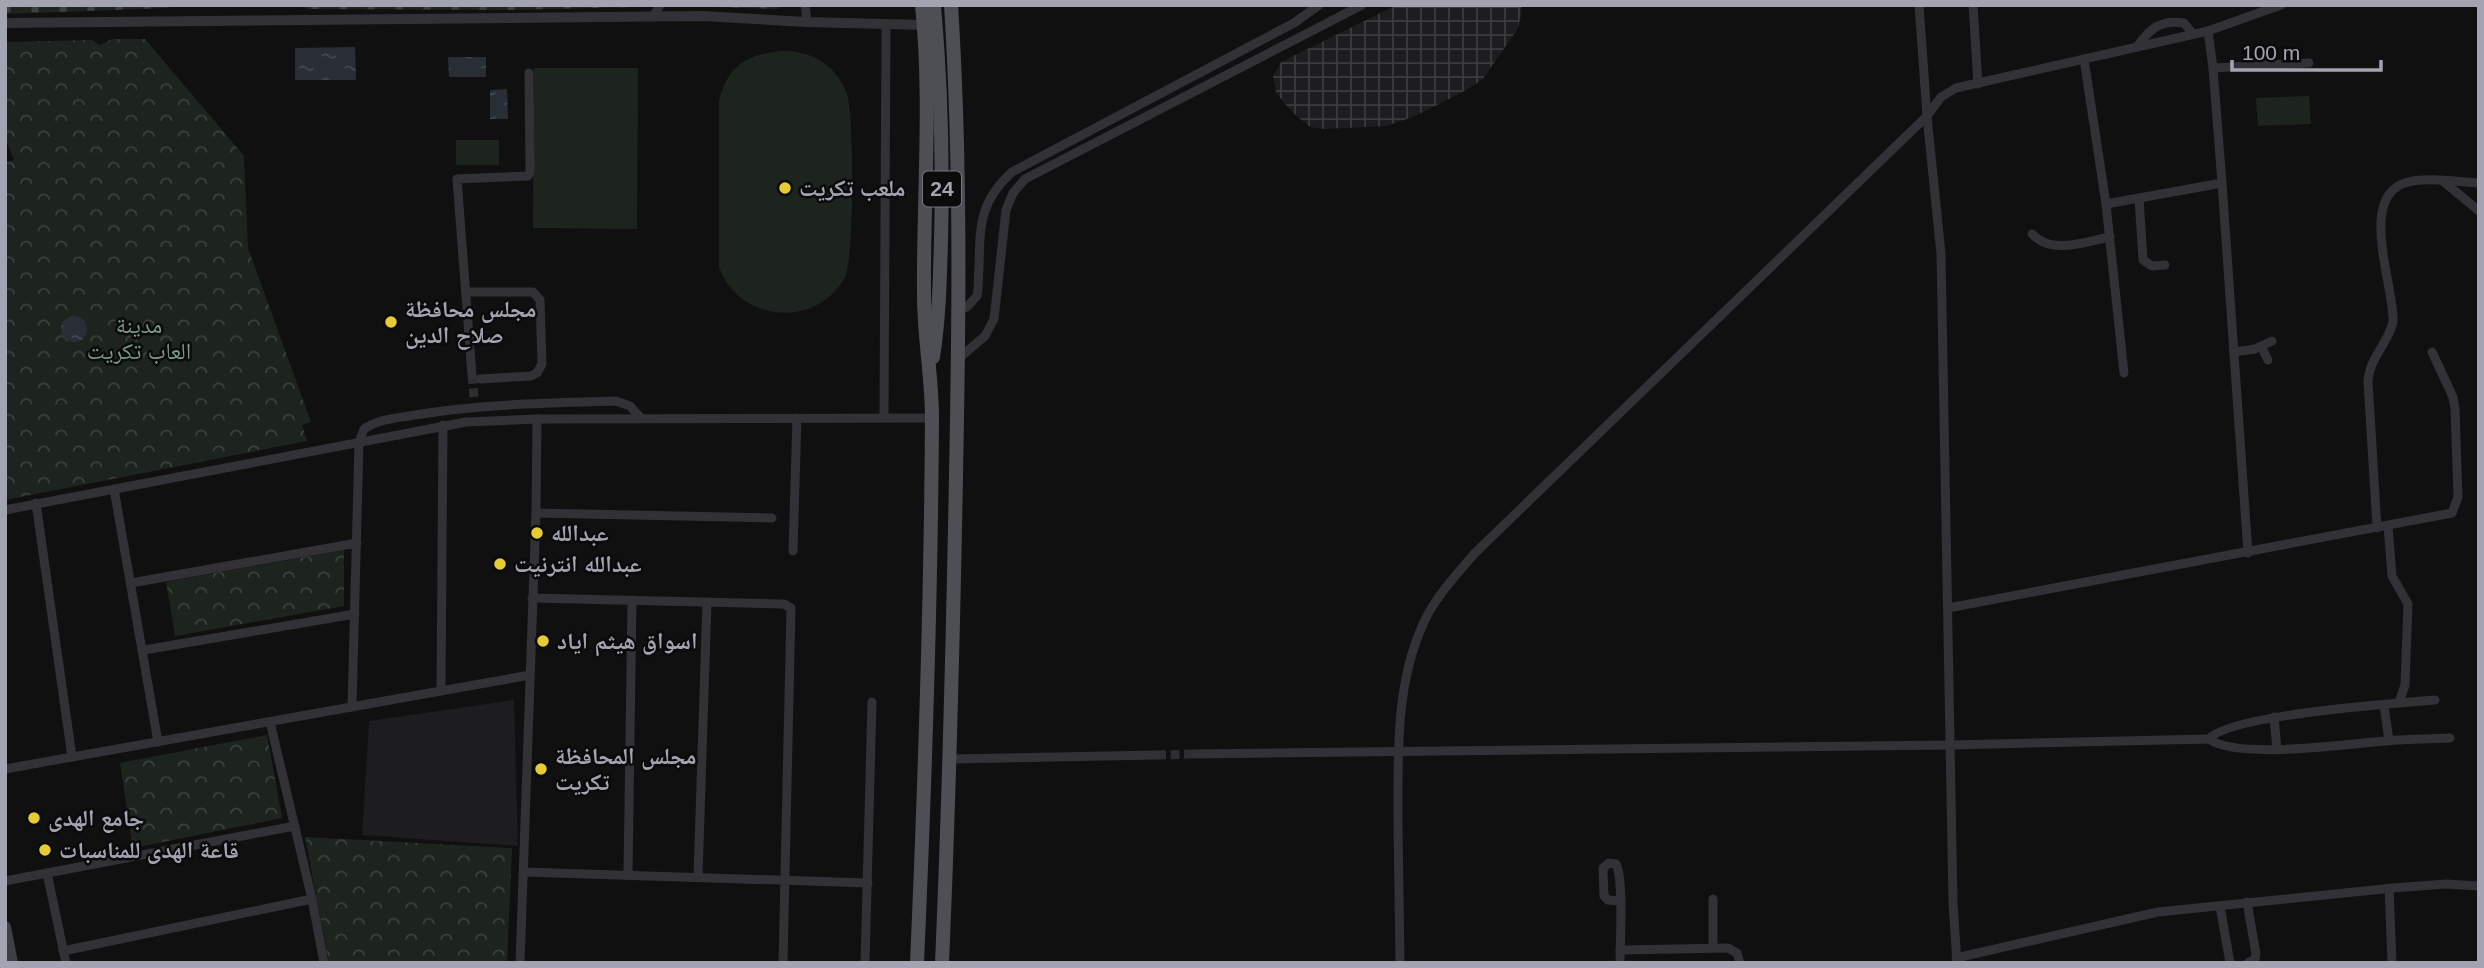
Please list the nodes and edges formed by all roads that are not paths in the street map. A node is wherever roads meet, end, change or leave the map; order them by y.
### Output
1 (660, 5) edge
2 (805, 5) edge
3 (922, 5) edge
4 (934, 5) edge
5 (951, 5) edge
6 (1318, 5) edge
7 (1362, 5) edge
8 (1919, 5) edge
9 (1973, 5) edge
10 (2281, 5) edge
11 (653, 17) junction
12 (807, 22) junction
13 (5, 23) edge
14 (886, 25) junction
15 (924, 25) junction
16 (2207, 31) junction
17 (2192, 33) junction
18 (2137, 47) junction
19 (2084, 59) junction
20 (2309, 63) dead end
21 (2213, 68) junction
22 (529, 73) dead end
23 (1978, 84) junction
24 (1927, 117) junction
25 (2443, 181) junction
26 (2222, 183) junction
27 (2479, 183) edge
28 (2139, 198) junction
29 (2106, 204) junction
30 (2479, 211) edge
31 (2032, 234) dead end
32 (2110, 237) junction
33 (2165, 265) dead end
34 (466, 292) junction
35 (958, 309) junction
36 (2272, 341) dead end
37 (2261, 346) junction
38 (2234, 352) junction
39 (2432, 352) dead end
40 (958, 359) junction
41 (2268, 360) dead end
42 (930, 372) junction
43 (2124, 373) dead end
44 (884, 417) junction
45 (641, 418) junction
46 (797, 418) junction
47 (932, 418) junction
48 (537, 419) junction
49 (443, 425) junction
50 (359, 442) junction
51 (114, 489) junction
52 (36, 503) junction
53 (5, 510) edge
54 (536, 513) junction
55 (772, 519) dead end
56 (2383, 527) junction
57 (357, 543) junction
58 (793, 551) dead end
59 (2248, 553) junction
60 (131, 583) junction
61 (532, 598) junction
62 (632, 600) junction
63 (707, 602) junction
64 (1948, 608) junction
65 (355, 614) junction
66 (144, 650) junction
67 (530, 675) junction
68 (441, 691) junction
69 (2435, 700) dead end
70 (872, 702) dead end
71 (2399, 703) junction
72 (2384, 705) junction
73 (352, 707) junction
74 (2274, 717) junction
75 (270, 722) junction
76 (2450, 738) dead end
77 (2209, 739) junction
78 (2389, 741) junction
79 (158, 742) junction
80 (1951, 746) junction
81 (2277, 750) junction
82 (1398, 751) junction
83 (1195, 754) tunnel mouth
84 (1157, 755) tunnel mouth
85 (72, 757) junction
86 (951, 767) junction
87 (5, 769) edge
88 (925, 774) junction
89 (295, 826) junction
90 (524, 872) junction
91 (47, 873) junction
92 (628, 874) junction
93 (698, 876) junction
94 (785, 880) junction
95 (5, 881) edge
96 (868, 883) junction
97 (2479, 886) edge
98 (2389, 888) junction
99 (312, 899) junction
100 (1713, 899) dead end
101 (1620, 901) dead end
102 (2248, 902) junction
103 (2220, 906) junction
104 (5, 927) edge
105 (1713, 948) junction
106 (1620, 950) junction
107 (63, 951) junction
108 (1956, 960) edge
109 (12, 963) edge
110 (66, 963) edge
111 (324, 963) edge
112 (520, 963) edge
113 (782, 963) edge
114 (865, 963) edge
115 (917, 963) edge
116 (942, 963) edge
117 (1400, 963) edge
118 (1620, 963) edge
119 (1740, 963) edge
120 (2230, 963) edge
121 (2248, 963) edge
122 (2392, 963) edge

1 - 11 street
2 - 12 street
3 - 15 main road
4 - 42 main road, 24
5 - 35 main road
6 - 35 street
7 - 40 street
8 - 24 street
9 - 23 street
10 - 16 street
11 - 12 street
11 - 13 street
12 - 14 street
14 - 15 street
14 - 44 street
15 - 42 main road
16 - 17 street
16 - 21 street
17 - 18 street
17 - 18 street
18 - 19 street
19 - 23 street
19 - 29 street
20 - 21 street
21 - 26 street
22 - 34 street
23 - 24 street
24 - 64 street
24 - 82 street
25 - 27 street
25 - 30 street
25 - 56 street
26 - 28 street
26 - 38 street
28 - 29 street
28 - 33 street
29 - 32 street
31 - 32 street
32 - 43 street
34 - 34 street
35 - 40 main road
36 - 37 street
37 - 38 street
37 - 41 street
38 - 59 street
39 - 56 street
40 - 86 main road
42 - 47 main road
44 - 46 street
44 - 47 street
45 - 46 street
45 - 48 street
45 - 50 street
46 - 58 street
47 - 88 main road
48 - 49 street
48 - 54 street
49 - 50 street
49 - 68 street
50 - 51 street
50 - 57 street
51 - 52 street
51 - 60 street
52 - 53 street
52 - 85 street
54 - 55 street
54 - 61 street
56 - 59 street
56 - 71 street
57 - 60 street
57 - 65 street
59 - 64 street
60 - 66 street
61 - 62 street
61 - 67 street
62 - 63 street
62 - 92 street
63 - 93 street
63 - 94 street
64 - 80 street
65 - 66 street
65 - 73 street
66 - 79 street
67 - 68 street
67 - 90 street
68 - 73 street
69 - 71 street
70 - 96 street
71 - 72 street
72 - 74 street
72 - 78 street
73 - 75 street
74 - 77 street
74 - 81 street
75 - 79 street
75 - 89 street
76 - 78 street
77 - 80 street
77 - 81 street
78 - 81 street
79 - 85 street
80 - 82 street
80 - 108 street
82 - 83 street
82 - 117 street
84 - 86 street
85 - 87 street
86 - 88 main road
86 - 116 main road
88 - 115 main road
89 - 91 street
89 - 99 street
90 - 92 street
90 - 112 street
91 - 95 street
91 - 107 street
92 - 93 street
93 - 94 street
94 - 96 street
94 - 113 street
96 - 114 street
97 - 98 street
98 - 102 street
98 - 122 street
99 - 107 street
99 - 111 street
100 - 105 street
101 - 106 street
102 - 103 street
102 - 121 street
103 - 108 street
103 - 120 street
104 - 109 main road
105 - 106 street
105 - 119 street
106 - 118 street
107 - 110 street

